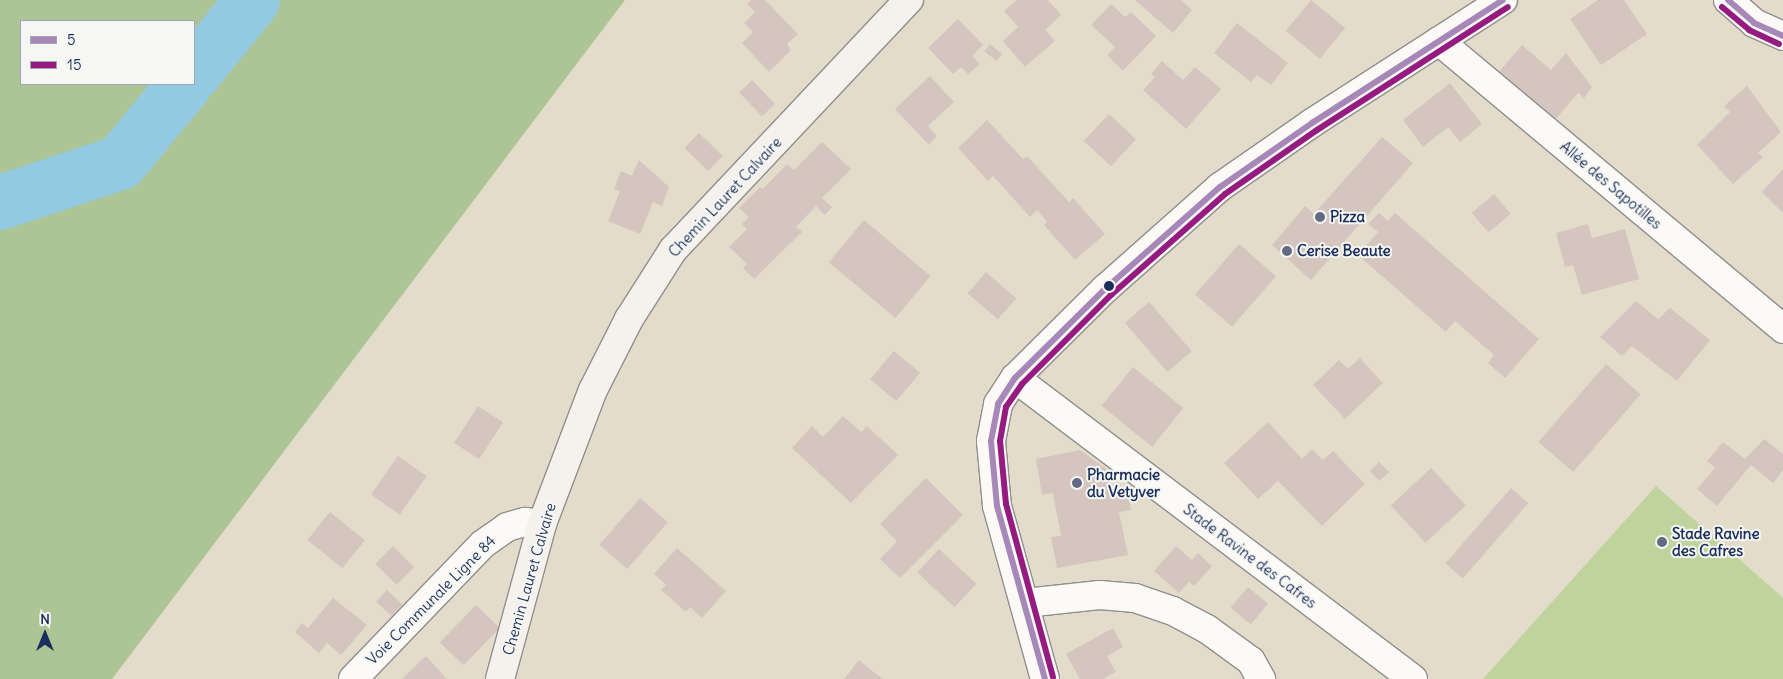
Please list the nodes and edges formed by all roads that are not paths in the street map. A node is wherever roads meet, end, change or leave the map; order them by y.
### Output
1 (909, 0) edge
2 (1503, 0) edge
3 (1728, 0) edge
4 (1783, 36) edge
5 (1439, 41) junction
6 (1783, 329) edge
7 (1015, 378) junction
8 (542, 524) junction
9 (1025, 603) junction
10 (353, 679) edge
11 (500, 679) edge
12 (1045, 679) edge
13 (1261, 679) edge
14 (1413, 679) edge

1 - 8 main road, Chemin Lauret Calvaire
2 - 5 street
3 - 4 street
5 - 6 street, Allée des Sapotilles
5 - 7 street
7 - 9 street
7 - 14 street, Stade Ravine des Cafres
8 - 10 street, Voie Communale Ligne 84
8 - 11 main road, Chemin Lauret Calvaire
9 - 12 street
9 - 13 street

